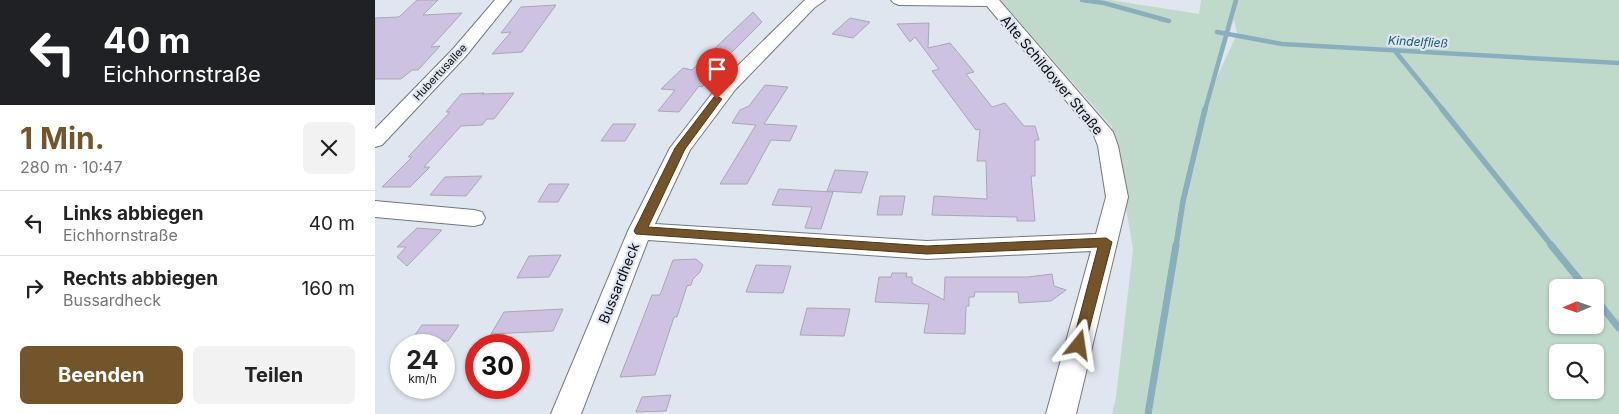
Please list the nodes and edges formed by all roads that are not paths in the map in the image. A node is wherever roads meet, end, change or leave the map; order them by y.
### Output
1 (503, 0) edge
2 (817, 0) edge
3 (899, 0) edge
4 (991, 0) edge
5 (375, 141) edge
6 (375, 209) edge
7 (474, 218) dead end
8 (640, 231) junction
9 (1106, 242) junction
10 (566, 414) edge
11 (1061, 414) edge

1 - 5 street, Hubertusallee
2 - 8 street, Bussardheck
3 - 4 street
4 - 9 street, Alte Schildower Straße
6 - 7 street
8 - 9 street
8 - 10 street, Bussardheck
9 - 11 street, Alte Schildower Straße

